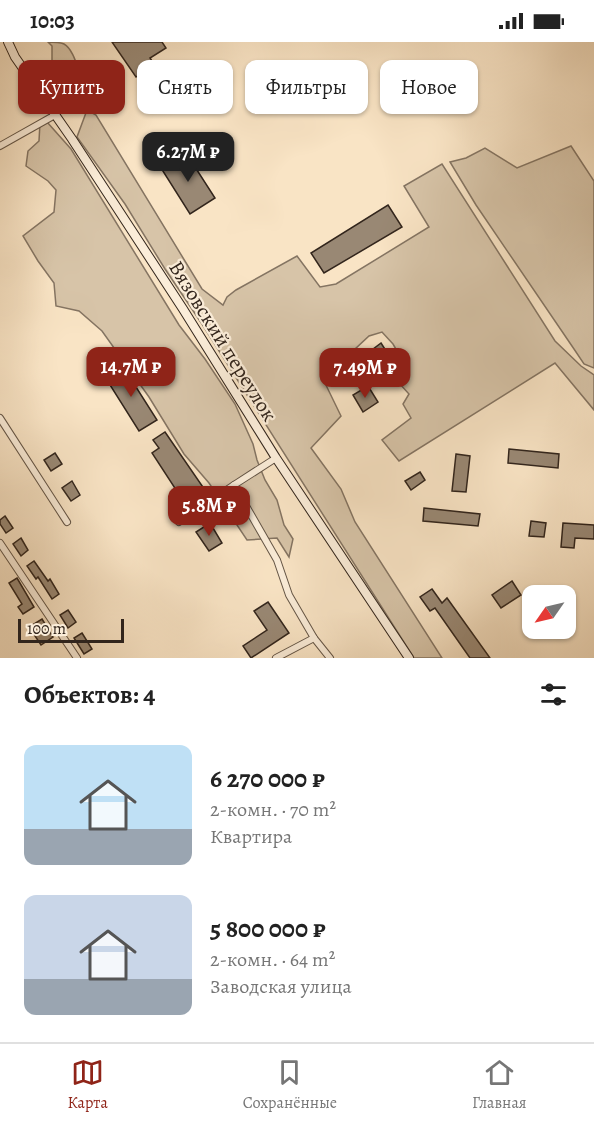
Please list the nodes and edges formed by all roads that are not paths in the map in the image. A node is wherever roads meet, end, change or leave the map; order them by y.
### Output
1 (8, 42) edge
2 (55, 115) junction
3 (0, 146) edge
4 (0, 418) edge
5 (276, 458) junction
6 (234, 485) junction
7 (67, 522) dead end
8 (179, 522) dead end
9 (0, 543) edge
10 (314, 638) junction
11 (77, 658) edge
12 (276, 658) edge
13 (330, 658) edge
14 (409, 658) edge

1 - 2 street, Вязовский переулок
2 - 3 street
2 - 5 street, Вязовский переулок
4 - 7 street
5 - 6 street
5 - 14 street, Вязовский переулок
6 - 8 street
6 - 10 street
9 - 11 street
10 - 12 street
10 - 13 street

